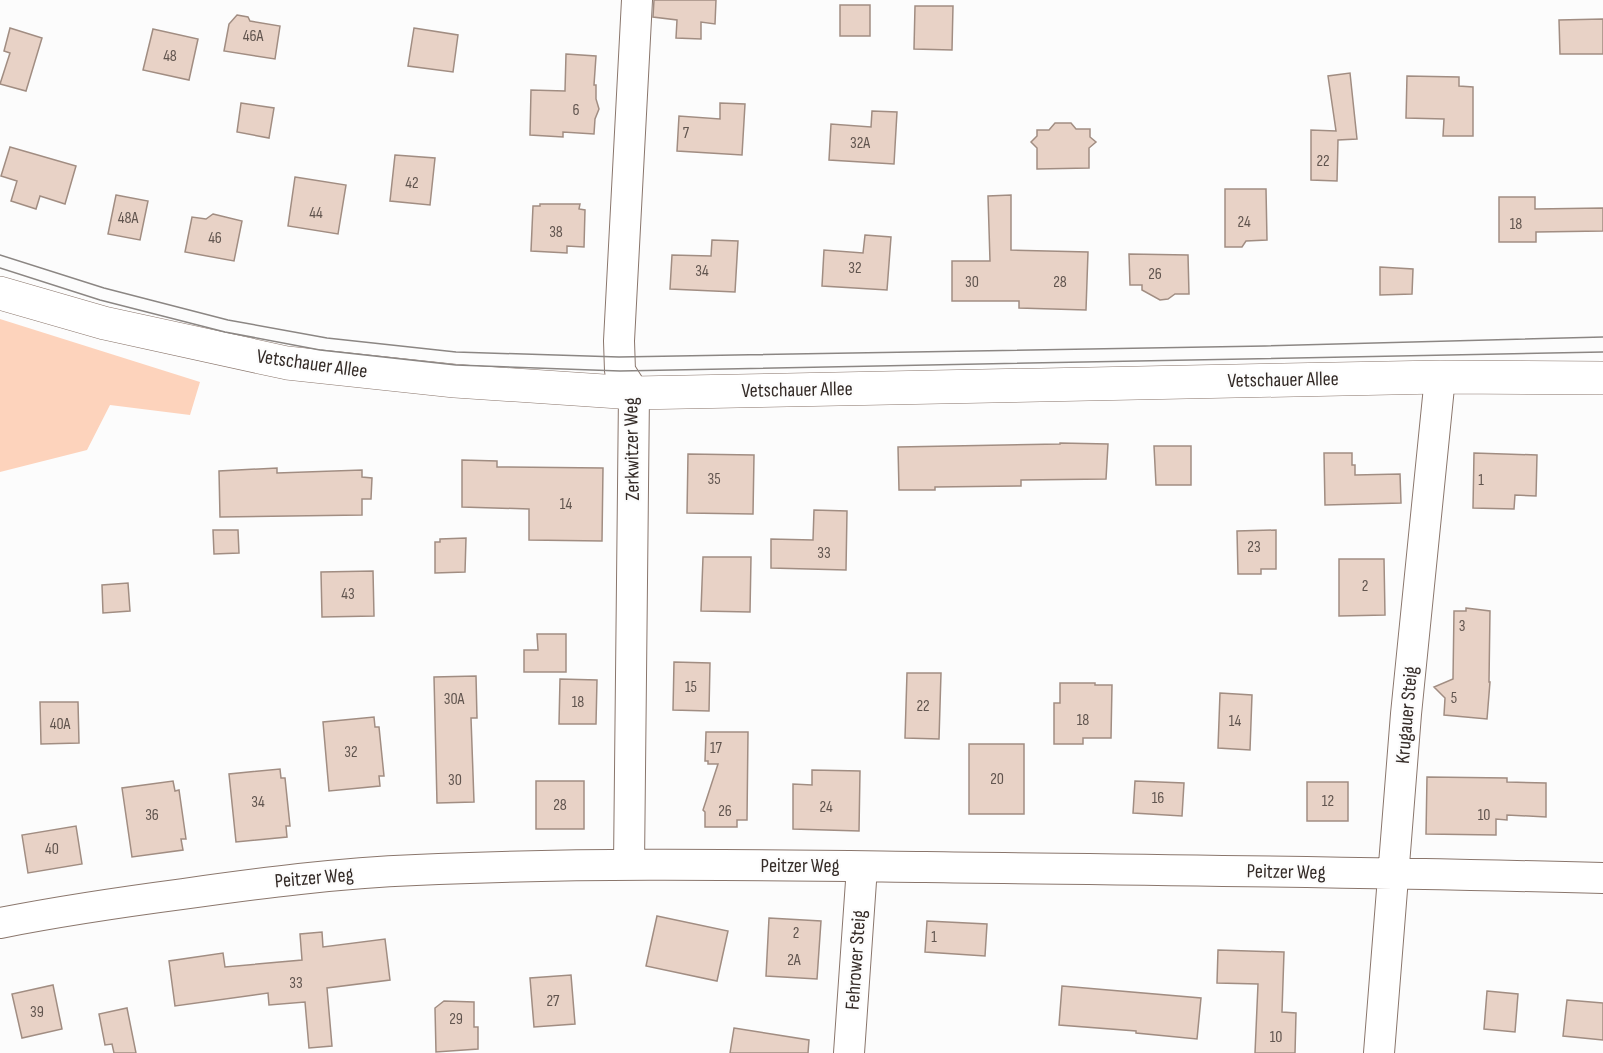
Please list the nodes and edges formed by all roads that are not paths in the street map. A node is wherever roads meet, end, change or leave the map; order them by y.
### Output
1 (637, 0) edge
2 (0, 293) edge
3 (1440, 377) junction
4 (1603, 378) edge
5 (634, 393) junction
6 (629, 865) junction
7 (862, 867) junction
8 (1393, 873) junction
9 (1603, 878) edge
10 (0, 922) edge
11 (849, 1053) edge
12 (1379, 1053) edge

1 - 5 street, Zerkwitzer Weg
2 - 5 street, Vetschauer Allee
3 - 4 street, Vetschauer Allee
3 - 5 street, Vetschauer Allee
3 - 8 street, Krugauer Steig
5 - 6 street, Zerkwitzer Weg
6 - 7 street, Peitzer Weg
6 - 10 street, Peitzer Weg
7 - 8 street, Peitzer Weg
7 - 11 street, Fehrower Steig
8 - 9 street, Peitzer Weg
8 - 12 street, Krugauer Steig

